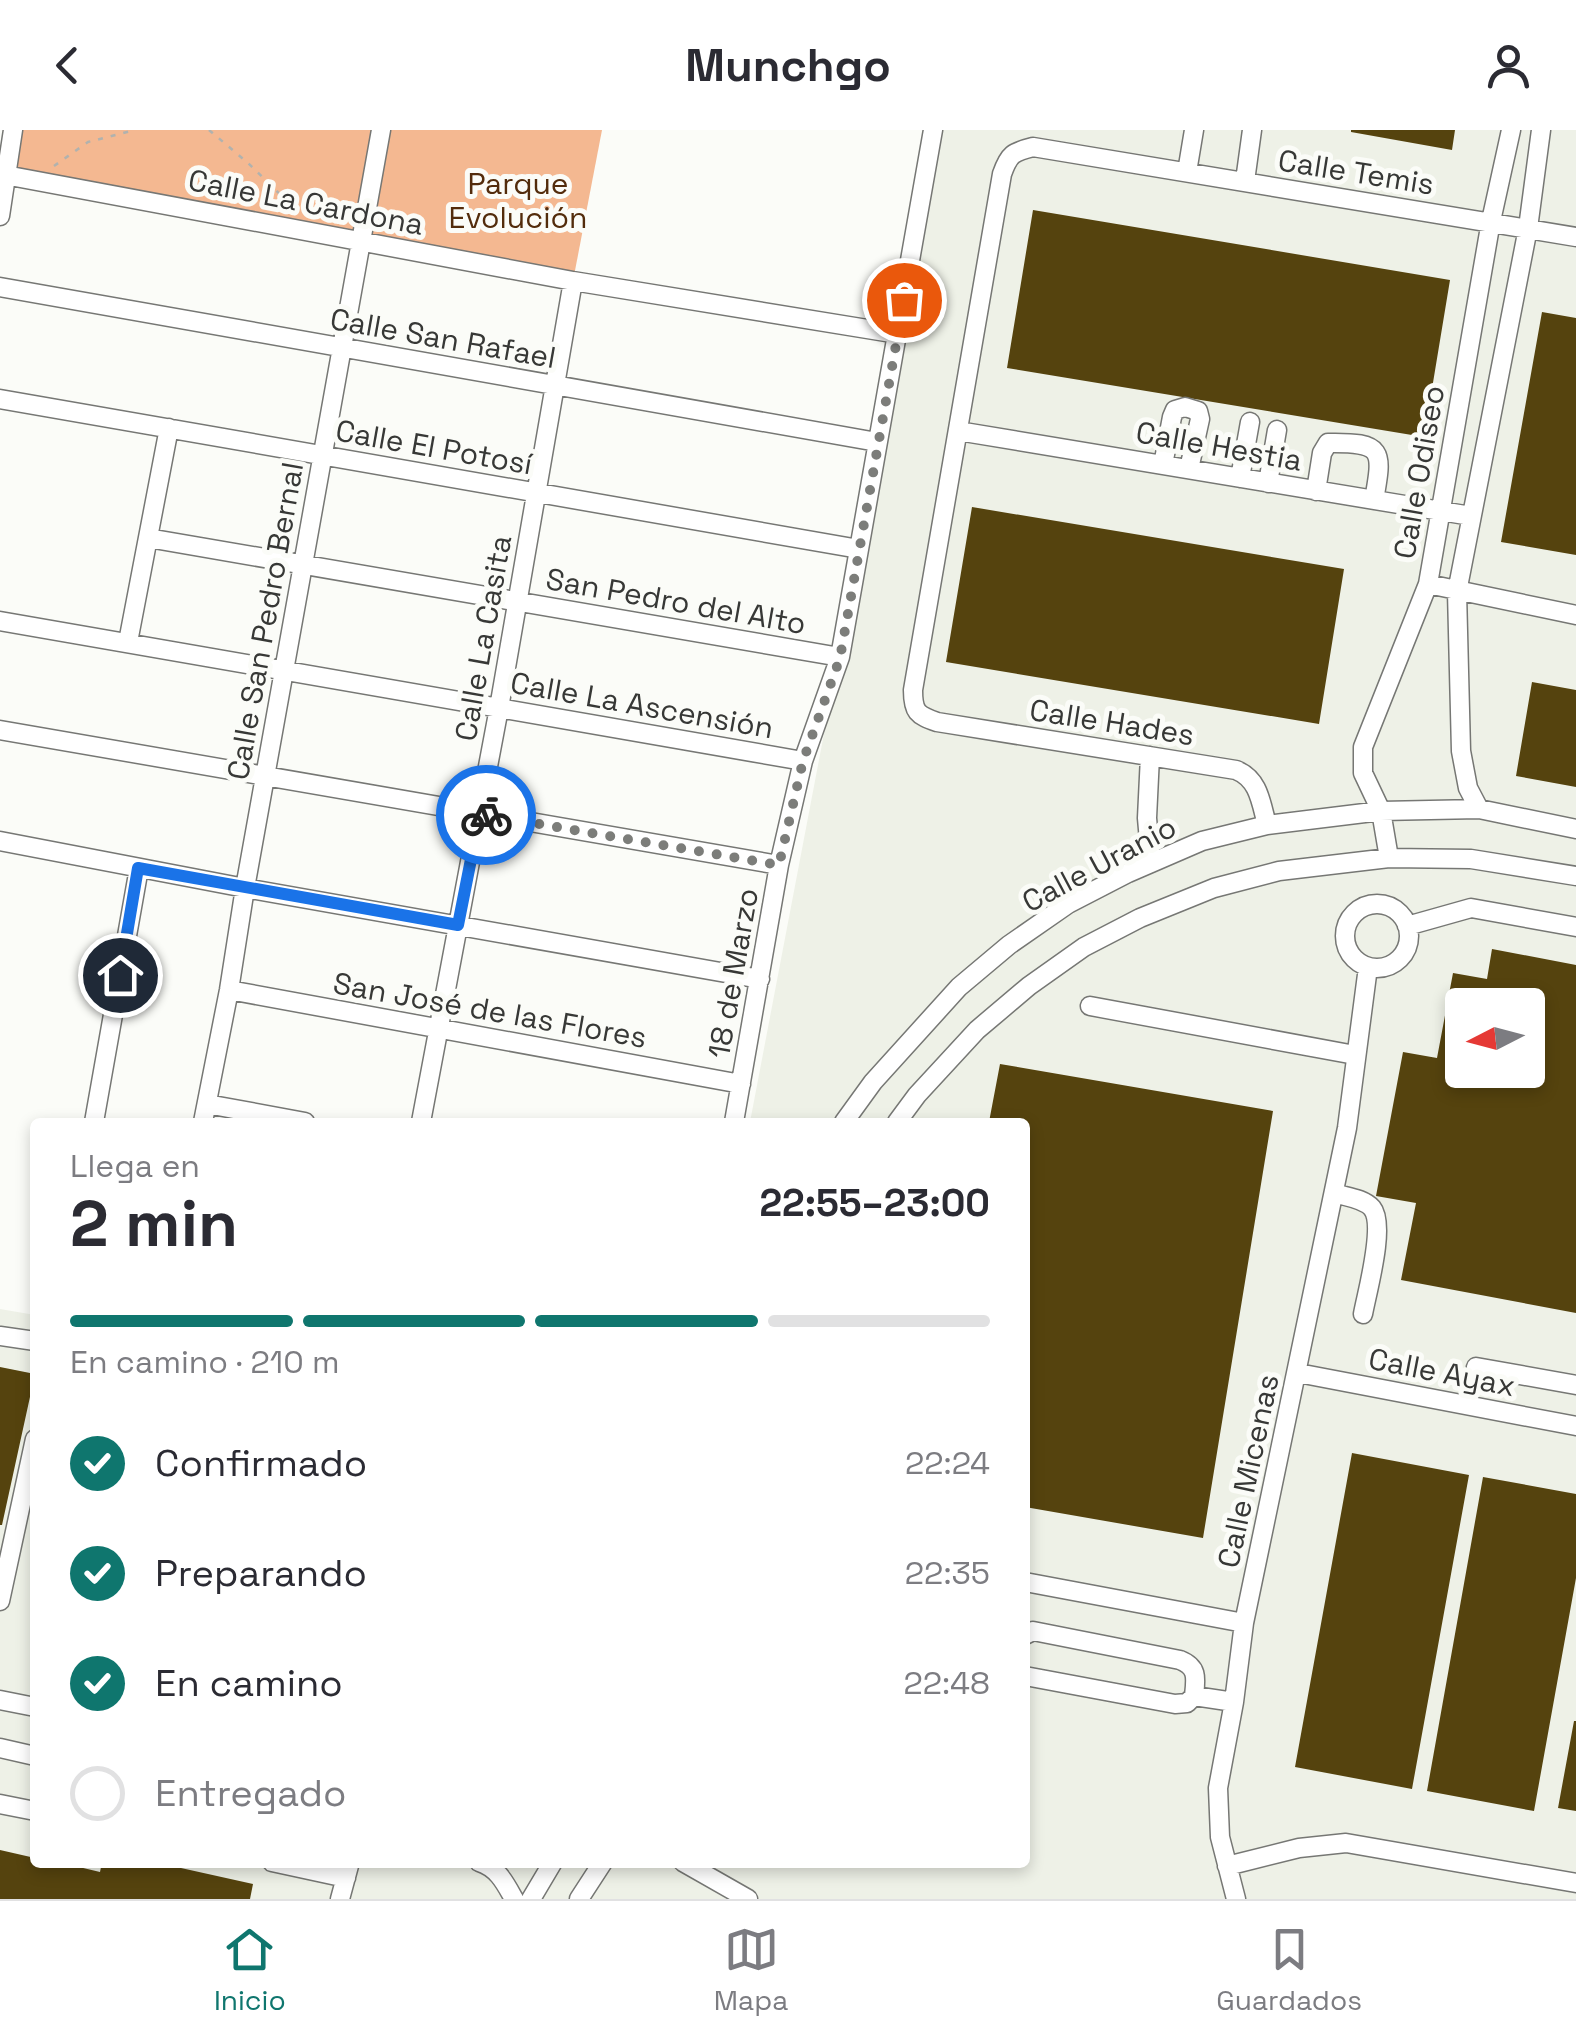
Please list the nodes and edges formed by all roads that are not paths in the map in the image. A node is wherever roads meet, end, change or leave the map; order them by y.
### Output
1 (13, 130) edge
2 (381, 130) edge
3 (933, 130) edge
4 (1194, 130) edge
5 (1252, 130) edge
6 (1511, 130) edge
7 (1541, 130) edge
8 (1187, 172) junction
9 (3, 175) edge
10 (1245, 181) junction
11 (0, 216) edge
12 (1491, 222) junction
13 (1528, 228) junction
14 (1576, 237) edge
15 (362, 240) junction
16 (573, 281) junction
17 (0, 288) edge
18 (898, 334) junction
19 (341, 348) junction
20 (554, 385) junction
21 (0, 399) edge
22 (1250, 422) dead end
23 (169, 428) junction
24 (1277, 430) dead end
25 (958, 431) junction
26 (877, 442) junction
27 (323, 455) junction
28 (1163, 465) junction
29 (1189, 469) junction
30 (1240, 478) junction
31 (1268, 482) junction
32 (1316, 490) junction
33 (536, 492) junction
34 (1374, 500) junction
35 (1439, 511) junction
36 (1471, 516) junction
37 (148, 538) junction
38 (858, 549) junction
39 (303, 566) junction
40 (1428, 584) junction
41 (1457, 592) junction
42 (517, 601) junction
43 (1576, 615) edge
44 (0, 621) edge
45 (128, 642) junction
46 (840, 658) junction
47 (284, 670) junction
48 (499, 708) junction
49 (0, 730) edge
50 (1150, 756) junction
51 (803, 761) junction
52 (265, 776) junction
53 (1479, 809) junction
54 (1381, 811) junction
55 (480, 814) junction
56 (1266, 824) junction
57 (1576, 829) edge
58 (0, 841) edge
59 (1388, 858) junction
60 (1151, 863) junction
61 (779, 865) junction
62 (138, 868) junction
63 (1576, 876) edge
64 (245, 888) junction
65 (458, 925) junction
66 (1407, 926) junction
67 (1576, 928) edge
68 (1368, 967) junction
69 (760, 979) junction
70 (229, 990) junction
71 (1090, 1006) dead end
72 (440, 1028) junction
73 (1355, 1055) junction
74 (741, 1084) junction
75 (205, 1113) edge
76 (95, 1118) edge
77 (261, 1118) edge
78 (423, 1118) edge
79 (735, 1118) edge
80 (847, 1118) edge
81 (900, 1118) edge
82 (1334, 1194) junction
83 (1363, 1314) dead end
84 (0, 1336) edge
85 (30, 1341) edge
86 (1476, 1367) dead end
87 (1298, 1373) junction
88 (1576, 1385) edge
89 (1576, 1426) edge
90 (30, 1462) edge
91 (1030, 1583) edge
92 (0, 1601) edge
93 (1244, 1623) junction
94 (1030, 1632) edge
95 (1030, 1677) edge
96 (1194, 1696) junction
97 (0, 1700) edge
98 (1234, 1702) junction
99 (30, 1707) edge
100 (0, 1748) edge
101 (30, 1755) edge
102 (0, 1804) edge
103 (30, 1810) edge
104 (1228, 1866) junction
105 (492, 1868) edge
106 (550, 1868) edge
107 (599, 1868) edge
108 (694, 1868) edge
109 (348, 1870) edge
110 (1576, 1883) edge
111 (340, 1899) edge
112 (514, 1899) edge
113 (531, 1899) edge
114 (579, 1899) edge
115 (748, 1899) edge
116 (1236, 1899) edge

1 - 9 street
2 - 15 street, Calle San Pedro Bernal
3 - 18 street, 18 de Marzo
4 - 8 street
5 - 10 street
6 - 12 street, Calle Odiseo
7 - 13 street, Calle Odiseo
8 - 10 street, Calle Temis
8 - 25 street, Calle Temis
9 - 11 street
9 - 15 street, Calle La Cardona
10 - 12 street, Calle Temis
12 - 13 street, Calle Temis
12 - 35 street, Calle Odiseo
13 - 14 street, Calle Temis
13 - 36 street, Calle Odiseo
15 - 16 street, Calle La Cardona
15 - 19 street, Calle San Pedro Bernal
16 - 18 street, Calle La Cardona
16 - 20 street, Calle La Casita
17 - 19 street, Calle San Rafael
18 - 26 street, 18 de Marzo
19 - 20 street, Calle San Rafael
19 - 27 street, Calle San Pedro Bernal
20 - 26 street, Calle San Rafael
20 - 33 street, Calle La Casita
21 - 23 street, Calle El Potosí
22 - 30 street
23 - 27 street, Calle El Potosí
23 - 37 street
24 - 31 street
25 - 28 street, Calle Hestia
25 - 50 street, Calle Hades
26 - 38 street, 18 de Marzo
27 - 33 street, Calle El Potosí
27 - 39 street, Calle San Pedro Bernal
28 - 29 street, Calle Hestia
28 - 29 street
29 - 30 street, Calle Hestia
30 - 31 street, Calle Hestia
31 - 32 street, Calle Hestia
32 - 34 street, Calle Hestia
32 - 34 street
33 - 38 street, Calle El Potosí
33 - 42 street, Calle La Casita
34 - 35 street, Calle Hestia
35 - 36 street, Calle Hestia
35 - 40 street, Calle Odiseo
36 - 41 street, Calle Odiseo
37 - 39 street, San Pedro del Alto
37 - 45 street
38 - 46 street, 18 de Marzo
39 - 42 street, San Pedro del Alto
39 - 47 street, Calle San Pedro Bernal
40 - 41 street
40 - 54 street, Calle Odiseo
41 - 43 street
41 - 53 street, Calle Odiseo
42 - 46 street, San Pedro del Alto
42 - 48 street, Calle La Casita
44 - 45 street, Calle La Ascensión
45 - 47 street, Calle La Ascensión
46 - 51 street, 18 de Marzo
47 - 48 street, Calle La Ascensión
47 - 52 street, Calle San Pedro Bernal
48 - 51 street, Calle La Ascensión
48 - 55 street, Calle La Casita
49 - 52 street
50 - 56 street, Calle Hades
50 - 60 street
51 - 61 street, 18 de Marzo
52 - 55 street
52 - 64 street, Calle San Pedro Bernal
53 - 54 street, Calle Uranio
53 - 57 street, Calle Uranio
54 - 56 street, Calle Uranio
54 - 59 street, Calle Odiseo
55 - 61 street
55 - 65 street, Calle La Casita
56 - 60 street, Calle Uranio
58 - 62 street
59 - 63 street
59 - 81 street
60 - 80 street, Calle Uranio
61 - 69 street, 18 de Marzo
62 - 64 street
62 - 76 street
64 - 65 street
64 - 70 street, Calle San Pedro Bernal
65 - 69 street
65 - 72 street, Calle La Casita
66 - 67 street
66 - 68 street
66 - 68 street
68 - 73 street, Calle Micenas
69 - 74 street, 18 de Marzo
70 - 72 street, San José de las Flores
70 - 75 street, Calle San Pedro Bernal
71 - 73 street
72 - 74 street, San José de las Flores
72 - 78 street, Calle La Casita
73 - 82 street, Calle Micenas
74 - 79 street, 18 de Marzo
75 - 77 street
82 - 83 street
82 - 87 street, Calle Micenas
84 - 85 street
86 - 88 street
87 - 89 street, Calle Ayax
87 - 93 street, Calle Micenas
90 - 92 street
91 - 93 street
93 - 98 street, Calle Micenas
94 - 96 street
95 - 96 street
96 - 98 street
97 - 99 street
98 - 104 street, Calle Micenas
100 - 101 street
102 - 103 street
104 - 110 street
104 - 116 street, Calle Micenas
105 - 112 street
106 - 113 street
107 - 114 street
108 - 115 street
109 - 111 street

